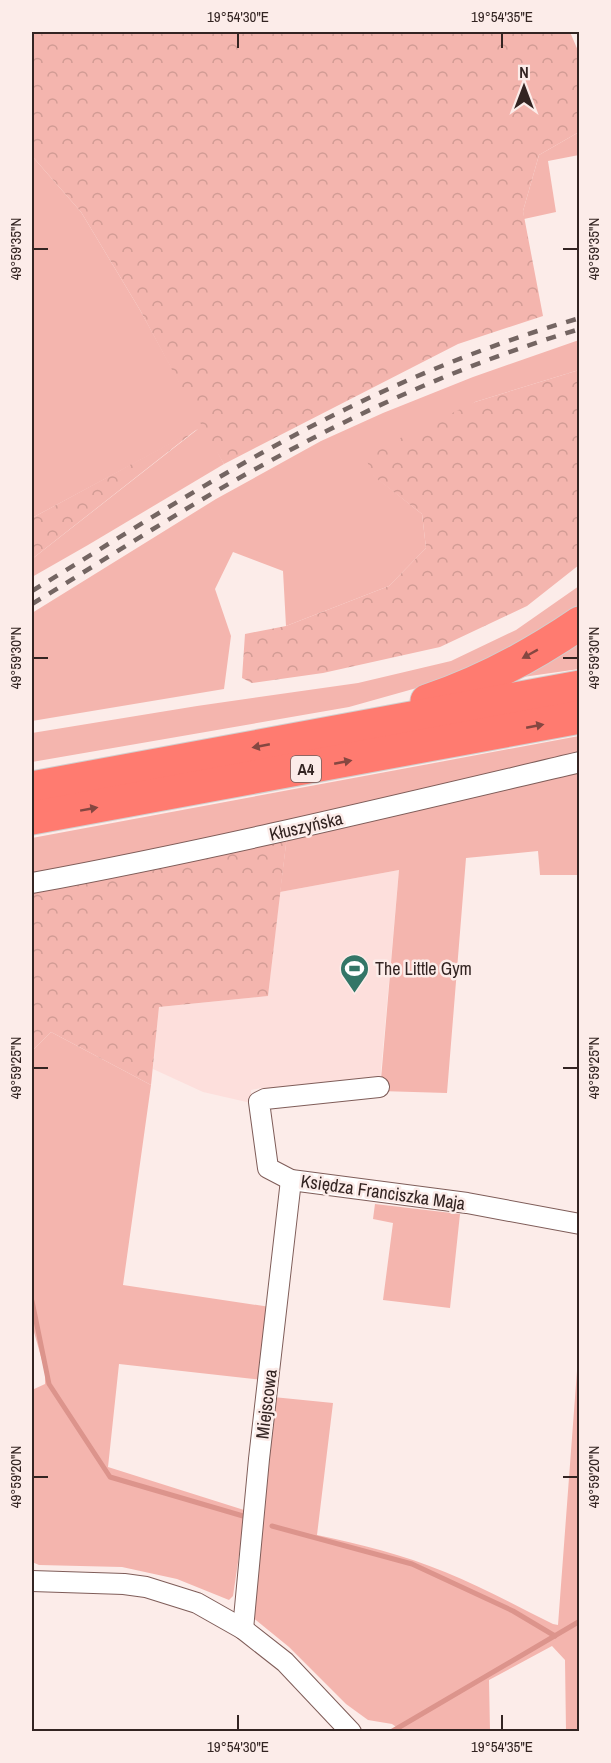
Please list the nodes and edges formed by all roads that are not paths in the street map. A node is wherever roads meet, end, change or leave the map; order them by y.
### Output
1 (579, 623) edge
2 (579, 687) edge
3 (579, 717) edge
4 (339, 732) junction
5 (579, 762) edge
6 (32, 788) edge
7 (32, 818) edge
8 (32, 883) edge
9 (379, 1088) dead end
10 (291, 1180) junction
11 (579, 1224) edge
12 (32, 1581) edge
13 (243, 1629) junction
14 (351, 1731) edge

1 -> 4 highway
2 - 4 highway, A4
7 -> 3 highway, A4
4 -> 6 highway, A4
5 - 8 street, Kłuszyńska
9 - 10 street, Księdza Franciszka Maja
10 - 11 street, Księdza Franciszka Maja
10 - 13 street, Miejscowa
12 - 13 street
13 - 14 street

